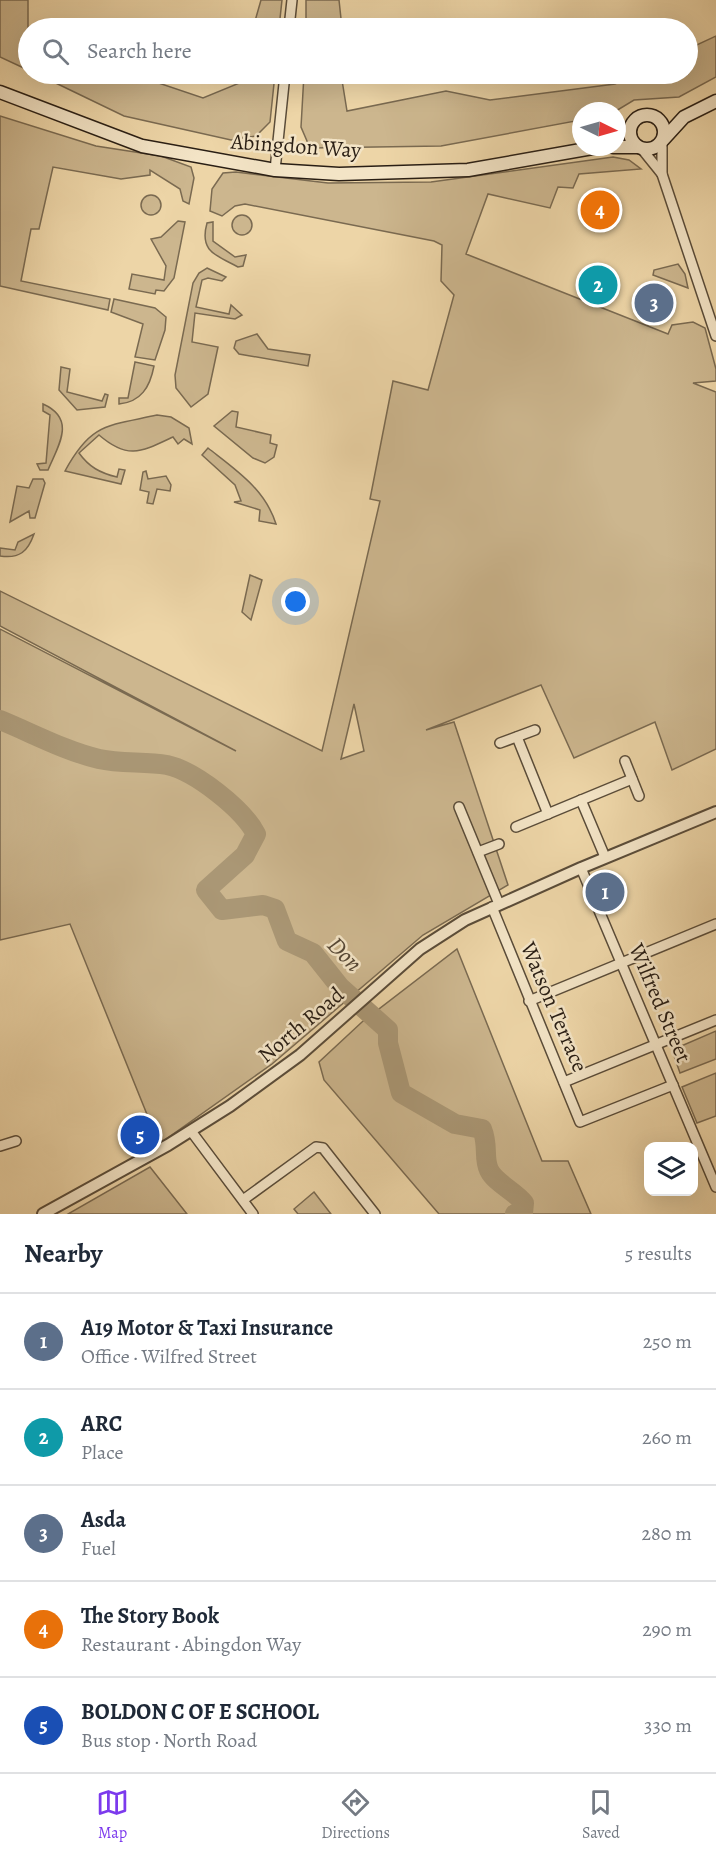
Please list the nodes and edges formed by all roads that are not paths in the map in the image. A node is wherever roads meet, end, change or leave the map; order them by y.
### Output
1 (292, 0) edge
2 (290, 18) edge
3 (284, 84) edge
4 (0, 92) edge
5 (716, 101) edge
6 (654, 116) junction
7 (684, 117) junction
8 (633, 122) junction
9 (626, 129) edge
10 (663, 141) junction
11 (626, 148) edge
12 (639, 148) junction
13 (572, 152) edge
14 (275, 170) junction
15 (662, 174) junction
16 (716, 336) edge
17 (535, 730) dead end
18 (517, 737) junction
19 (500, 743) dead end
20 (625, 762) dead end
21 (632, 779) junction
22 (639, 796) dead end
23 (581, 800) junction
24 (459, 807) dead end
25 (716, 812) edge
26 (548, 814) junction
27 (516, 827) dead end
28 (499, 844) dead end
29 (478, 852) junction
30 (605, 857) junction
31 (581, 868) junction
32 (495, 906) junction
33 (716, 924) edge
34 (622, 963) junction
35 (529, 1001) junction
36 (716, 1020) edge
37 (657, 1046) junction
38 (564, 1082) junction
39 (673, 1085) junction
40 (191, 1131) junction
41 (16, 1141) dead end
42 (0, 1146) edge
43 (715, 1183) edge
44 (243, 1200) junction
45 (43, 1214) edge
46 (253, 1214) edge
47 (375, 1214) edge

1 - 2 street
3 - 14 street
4 - 14 main road, Abingdon Way
5 - 7 main road
6 - 7 main road
6 - 8 main road
6 - 10 main road
7 - 10 main road
8 - 9 main road
8 - 12 main road
10 - 12 main road
10 - 15 street
11 - 12 main road
12 - 15 street
13 - 14 main road, Abingdon Way
15 - 16 street
17 - 18 street
18 - 19 street
18 - 26 street
20 - 21 street
21 - 22 street
21 - 23 street
23 - 26 street
23 - 30 street
24 - 29 street, Watson Terrace
25 - 30 street, North Road
26 - 27 street
28 - 29 street
29 - 32 street, Watson Terrace
30 - 31 street, North Road
31 - 32 street, North Road
31 - 34 street, Wilfred Street
32 - 35 street, Watson Terrace
32 - 40 street, North Road
33 - 34 street
34 - 35 street
34 - 37 street, Wilfred Street
35 - 38 street, Watson Terrace
36 - 37 street
37 - 38 street
37 - 39 street, Wilfred Street
38 - 39 street, Watson Terrace
39 - 43 street, Wilfred Street
40 - 44 street
40 - 45 street, North Road
41 - 42 street
44 - 46 street
44 - 47 street

